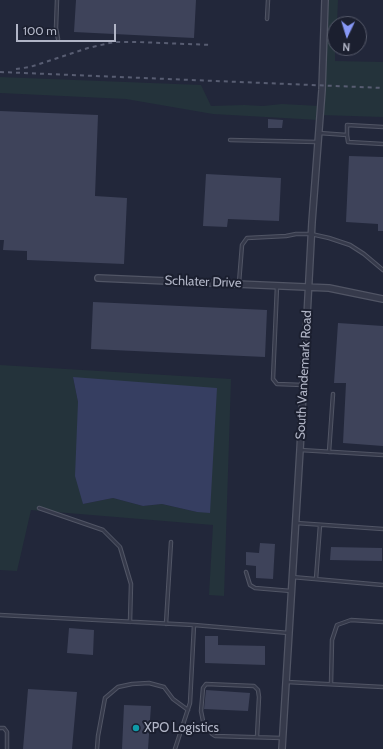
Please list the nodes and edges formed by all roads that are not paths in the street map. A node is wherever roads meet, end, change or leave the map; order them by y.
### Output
1 (57, 0) edge
2 (268, 0) edge
3 (325, 0) edge
4 (267, 19) dead end
5 (58, 39) dead end
6 (383, 127) edge
7 (318, 133) junction
8 (347, 135) junction
9 (230, 140) dead end
10 (318, 142) junction
11 (383, 144) edge
12 (311, 234) junction
13 (383, 270) edge
14 (98, 278) dead end
15 (239, 284) junction
16 (278, 285) junction
17 (308, 287) junction
18 (383, 299) edge
19 (303, 385) junction
20 (333, 394) dead end
21 (300, 450) junction
22 (330, 452) junction
23 (383, 455) edge
24 (39, 508) dead end
25 (295, 523) junction
26 (320, 525) junction
27 (383, 529) edge
28 (171, 542) dead end
29 (246, 572) dead end
30 (292, 577) junction
31 (316, 579) junction
32 (383, 585) edge
33 (291, 591) junction
34 (0, 615) edge
35 (130, 622) junction
36 (383, 622) edge
37 (166, 624) junction
38 (194, 625) junction
39 (289, 633) junction
40 (286, 682) junction
41 (331, 684) junction
42 (383, 687) edge
43 (188, 710) junction
44 (0, 728) edge
45 (257, 737) junction
46 (283, 738) junction
47 (7, 749) edge
48 (97, 749) edge
49 (175, 749) edge
50 (282, 749) edge

1 - 5 lane
2 - 4 lane
3 - 7 street, South Vandemark Road
6 - 8 lane
7 - 8 lane
7 - 10 street, South Vandemark Road
8 - 11 lane
9 - 10 lane
10 - 12 street, South Vandemark Road
12 - 13 lane
12 - 15 lane
12 - 17 street, South Vandemark Road
14 - 15 street, Schlater Drive
15 - 16 street, Schlater Drive
16 - 17 street, Schlater Drive
16 - 19 lane
17 - 18 street, Schlater Drive
17 - 19 street, South Vandemark Road
19 - 21 street, South Vandemark Road
20 - 22 lane
21 - 22 lane
21 - 25 street, South Vandemark Road
22 - 23 lane
24 - 35 lane
25 - 26 lane
25 - 30 street, South Vandemark Road
26 - 27 lane
26 - 31 lane
28 - 37 lane
29 - 33 lane
30 - 31 lane
30 - 33 street, South Vandemark Road
31 - 32 lane
33 - 39 street, South Vandemark Road
34 - 35 lane
35 - 37 lane
36 - 41 lane
37 - 38 lane
38 - 39 lane
38 - 43 lane
39 - 40 street, South Vandemark Road
40 - 41 lane
40 - 46 street, South Vandemark Road
41 - 42 lane
43 - 48 lane
43 - 49 lane
44 - 47 lane
45 - 45 lane
45 - 46 lane
46 - 50 street, South Vandemark Road

